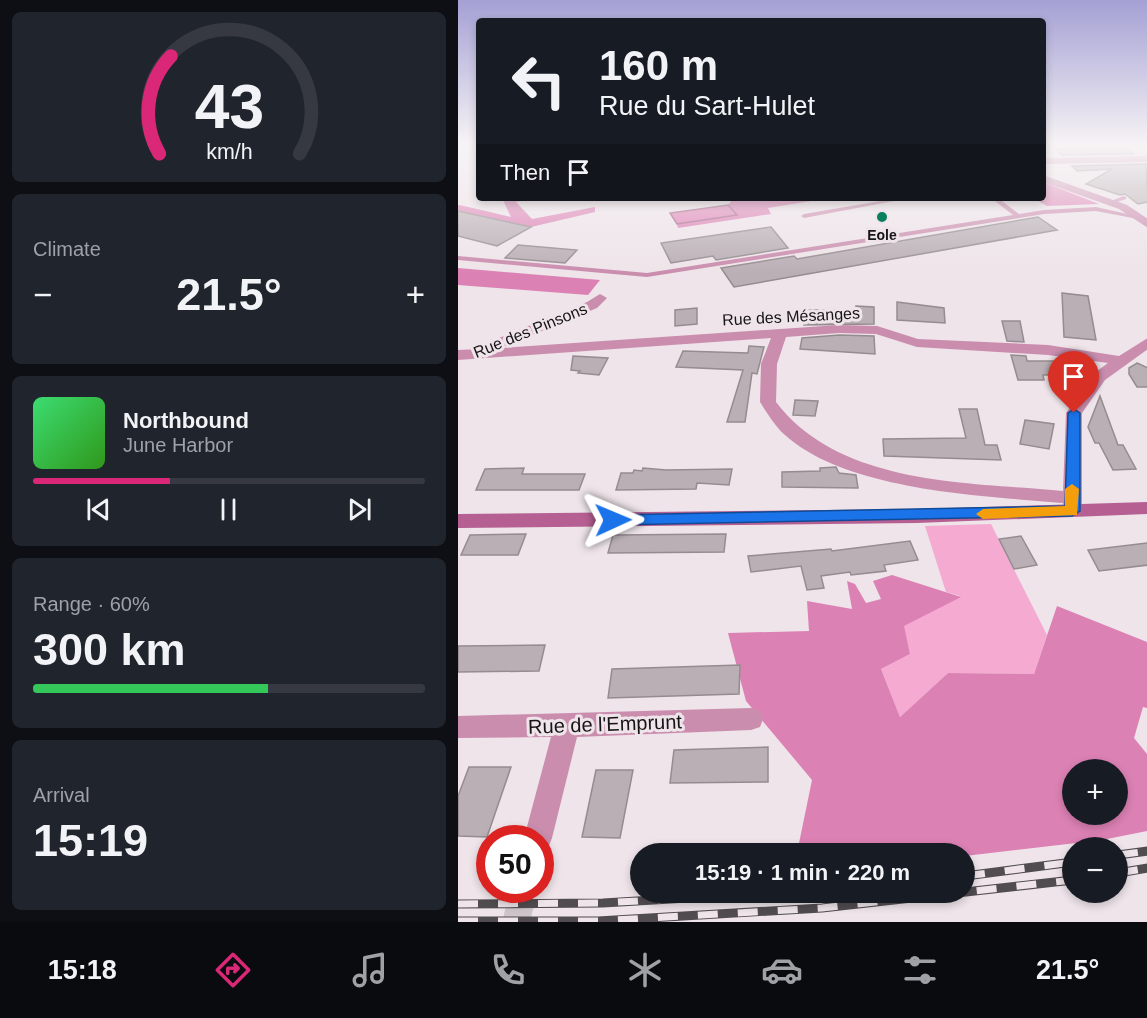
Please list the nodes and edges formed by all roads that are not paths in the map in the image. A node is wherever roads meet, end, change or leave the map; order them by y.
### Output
1 (1069, 187) edge
2 (1124, 198) dead end
3 (890, 201) edge
4 (998, 201) edge
5 (1111, 202) junction
6 (804, 216) dead end
7 (1018, 216) junction
8 (1138, 218) junction
9 (1148, 225) edge
10 (458, 258) edge
11 (600, 298) dead end
12 (780, 334) junction
13 (1148, 342) edge
14 (462, 356) edge
15 (1123, 361) junction
16 (1072, 505) junction
17 (1148, 508) edge
18 (458, 521) edge
19 (751, 719) dead end
20 (567, 726) junction
21 (458, 727) edge
22 (541, 825) edge

1 - 5 street
2 - 5 lane
3 - 6 lane
4 - 7 lane
5 - 8 street
7 - 8 lane
7 - 10 lane
8 - 9 street
11 - 14 street, Rue des Pinsons
12 - 14 street, Rue des Mésanges
12 - 15 street, Rue des Mésanges
12 - 16 street
13 - 15 street
15 - 16 street
16 - 17 main road
16 - 18 main road
19 - 20 street, Rue de l'Emprunt
20 - 21 street, Rue de l'Emprunt
20 - 22 street

